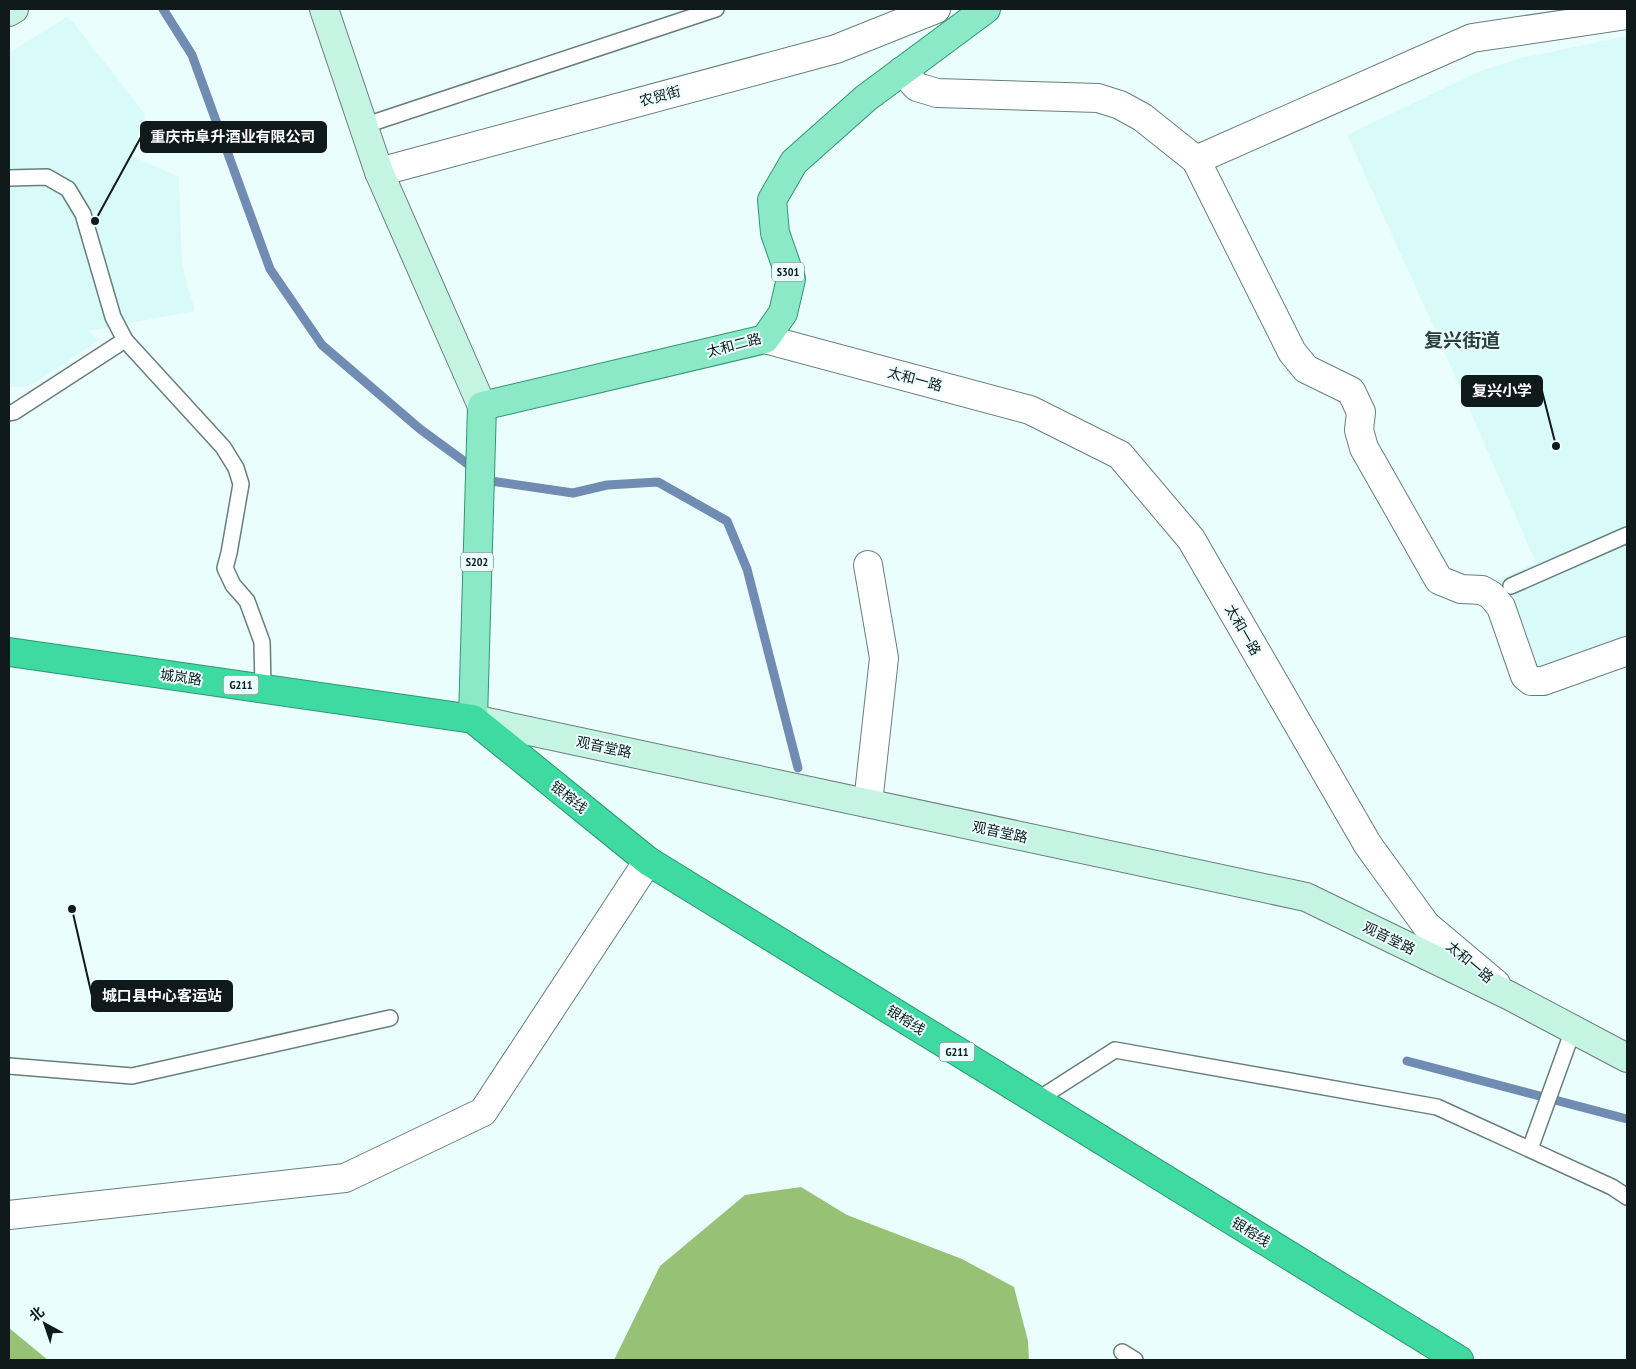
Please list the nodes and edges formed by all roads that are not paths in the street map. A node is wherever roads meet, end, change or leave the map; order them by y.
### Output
1 (14, 9) edge
2 (324, 9) edge
3 (716, 9) edge
4 (936, 9) edge
5 (986, 9) edge
6 (9, 12) edge
7 (1627, 15) edge
8 (902, 72) junction
9 (363, 126) junction
10 (1196, 160) junction
11 (379, 172) junction
12 (9, 178) edge
13 (765, 338) junction
14 (126, 340) junction
15 (482, 406) junction
16 (9, 413) edge
17 (1627, 535) edge
18 (868, 565) dead end
19 (1512, 586) dead end
20 (1627, 651) edge
21 (9, 652) edge
22 (263, 688) junction
23 (473, 719) junction
24 (868, 803) junction
25 (648, 861) junction
26 (1510, 996) junction
27 (390, 1018) dead end
28 (1573, 1030) junction
29 (1627, 1058) edge
30 (9, 1066) edge
31 (1037, 1100) junction
32 (1530, 1149) junction
33 (1627, 1197) edge
34 (9, 1215) edge
35 (1458, 1360) edge

1 - 6 street
2 - 9 street
3 - 9 lane
4 - 11 street, 农贸街
5 - 8 main road, 太和二路 / S301
7 - 10 street
8 - 10 street
8 - 13 main road, 太和二路 / S301
9 - 11 street
10 - 20 street
11 - 15 street
12 - 14 lane
13 - 15 main road, 太和二路
13 - 26 street, 太和一路
14 - 16 lane
14 - 22 lane
15 - 23 main road, S202
17 - 19 lane
18 - 24 street
21 - 22 highway, 城岚路 / G211
22 - 23 highway, 城岚路 / G211
23 - 24 street, 观音堂路
23 - 25 highway, 银榕线 / G211
24 - 26 street, 观音堂路
25 - 31 highway, 银榕线 / G211
25 - 34 street
26 - 28 street, 太和一路
27 - 30 lane
28 - 29 street, 太和一路
28 - 32 lane
31 - 32 lane
31 - 35 highway, 银榕线 / G211
32 - 33 lane

